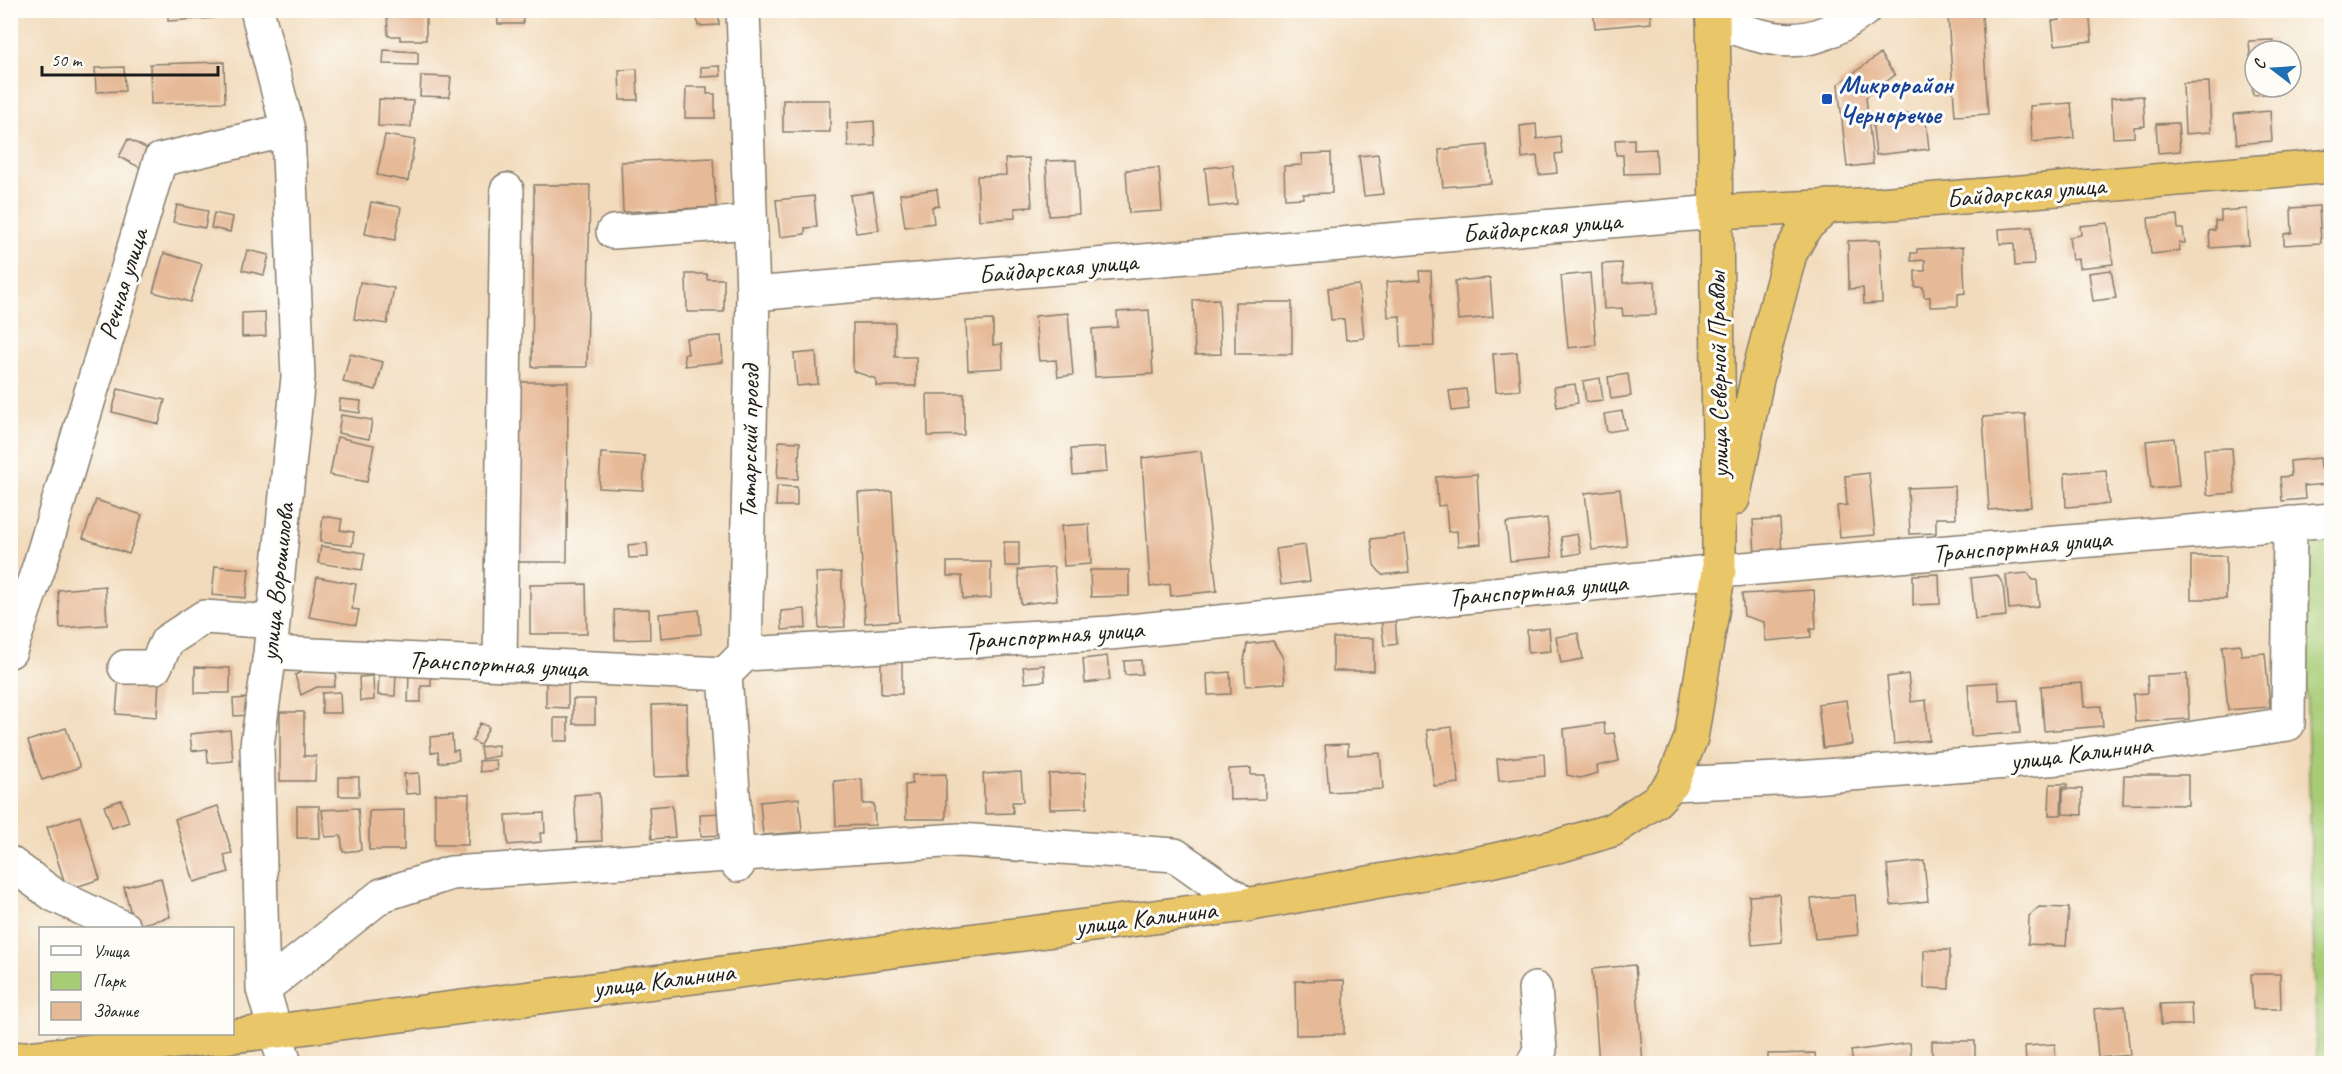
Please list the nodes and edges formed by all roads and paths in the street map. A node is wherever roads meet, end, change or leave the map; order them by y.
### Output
1 (257, 10) edge
2 (743, 10) edge
3 (1863, 11) edge
4 (1713, 15) edge
5 (288, 130) junction
6 (2331, 166) edge
7 (507, 190) dead end
8 (1828, 206) junction
9 (1716, 212) junction
10 (750, 222) junction
11 (613, 232) dead end
12 (753, 294) junction
13 (2331, 520) edge
14 (2290, 523) junction
15 (1719, 571) junction
16 (272, 638) junction
17 (10, 651) edge
18 (500, 664) junction
19 (735, 664) junction
20 (125, 666) dead end
21 (1691, 738) joint
22 (1672, 784) junction
23 (738, 859) junction
24 (10, 863) edge
25 (1246, 904) junction
26 (122, 927) edge
27 (263, 989) junction
28 (1535, 989) dead end
29 (277, 1031) junction
30 (234, 1034) edge
31 (218, 1035) edge
32 (189, 1037) edge
33 (10, 1060) edge
34 (285, 1064) edge
35 (1533, 1064) edge

1 - 5 street
2 - 10 street, Татарский проезд
3 - 4 street
4 - 9 highway, улица Северной Правды
5 - 16 street, улица Ворошилова
5 - 17 street, Речная улица
6 - 8 highway, Байдарская улица
7 - 18 street
8 - 9 highway, Байдарская улица
8 - 15 highway
9 - 12 street, Байдарская улица
9 - 15 highway, улица Северной Правды
10 - 11 street
10 - 12 street, Татарский проезд
12 - 19 street, Татарский проезд
13 - 14 street, Транспортная улица
14 - 15 street, Транспортная улица
14 - 22 street, улица Калинина
15 - 19 street, Транспортная улица
15 - 21 highway, улица Северной Правды
16 - 18 street, Транспортная улица
16 - 20 street, Транспортная улица
16 - 27 street, улица Ворошилова
18 - 19 street, Транспортная улица
19 - 23 street, Татарский проезд
21 - 22 highway, улица Калинина
22 - 25 highway, улица Калинина
23 - 25 street, улица Калинина
23 - 27 street, улица Калинина
24 - 26 street
25 - 29 highway, улица Калинина
27 - 29 street, улица Ворошилова
28 - 35 street
29 - 30 highway, улица Калинина
29 - 34 street, улица Ворошилова
31 - 32 highway, улица Калинина
32 - 33 highway, улица Калинина

